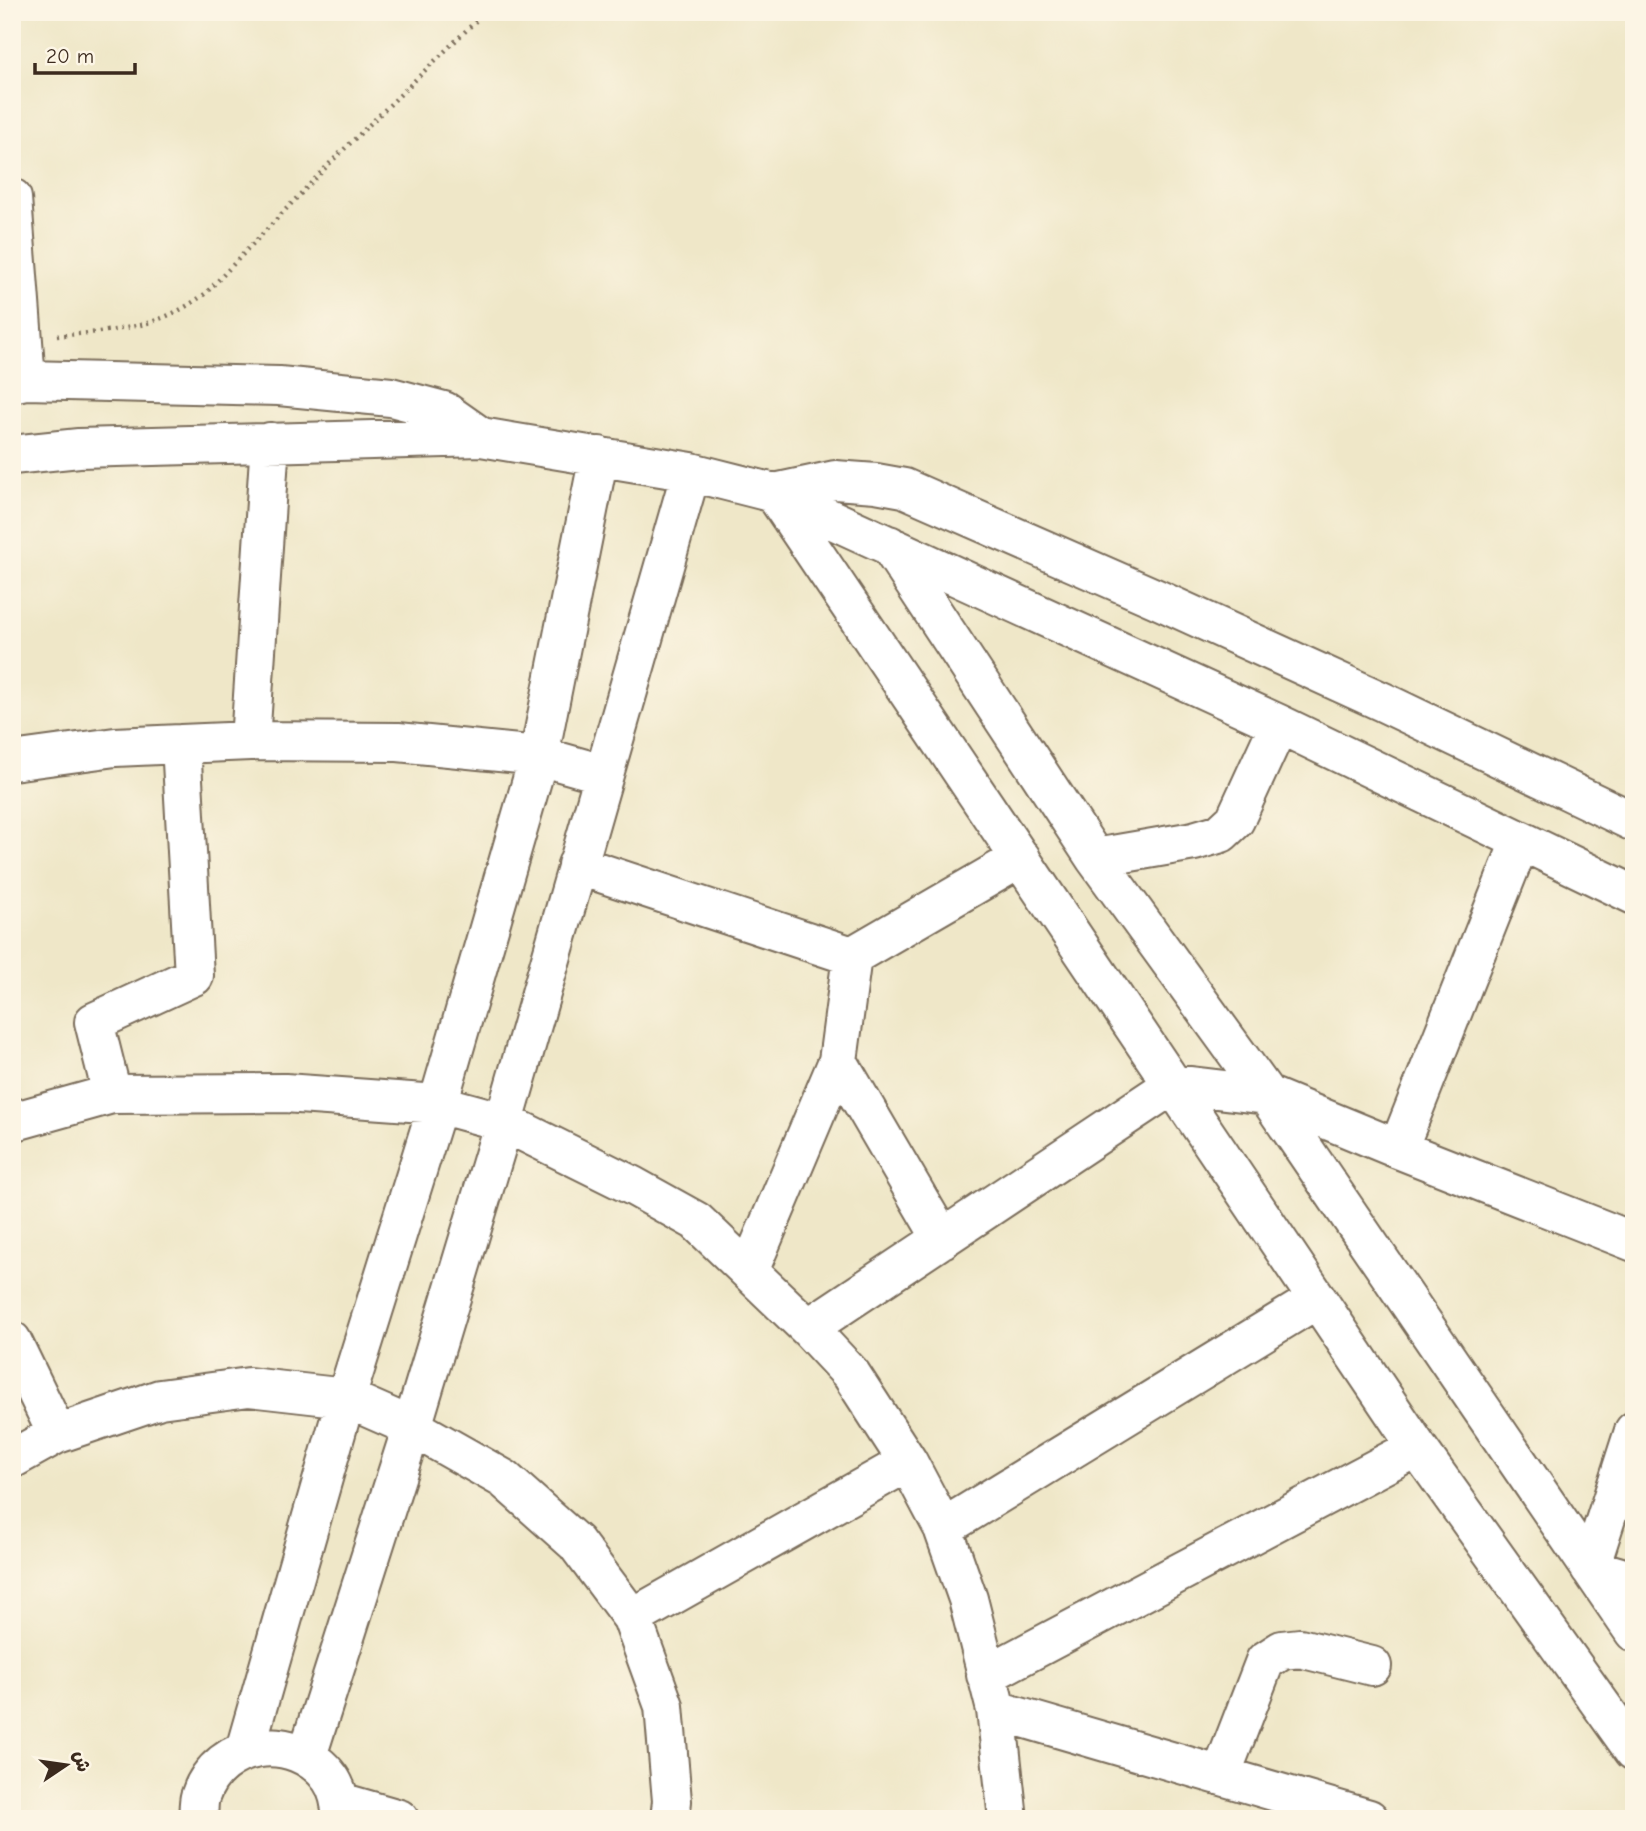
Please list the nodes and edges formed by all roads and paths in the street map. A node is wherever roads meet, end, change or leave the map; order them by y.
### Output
1 (485, 12) edge
2 (12, 198) edge
3 (21, 339) junction
4 (19, 381) edge
5 (481, 437) junction
6 (270, 442) junction
7 (12, 456) edge
8 (598, 456) junction
9 (691, 472) junction
10 (774, 492) junction
11 (889, 545) junction
12 (1279, 724) junction
13 (250, 741) junction
14 (181, 744) junction
15 (539, 756) junction
16 (12, 761) edge
17 (603, 774) junction
18 (1634, 822) edge
19 (1520, 842) junction
20 (1021, 858) junction
21 (1095, 858) junction
22 (577, 865) junction
23 (1634, 895) edge
24 (852, 956) junction
25 (838, 1061) junction
26 (1174, 1084) junction
27 (111, 1094) junction
28 (1266, 1095) junction
29 (438, 1104) junction
30 (12, 1122) edge
31 (503, 1122) junction
32 (1398, 1149) junction
33 (942, 1239) junction
34 (1634, 1242) edge
35 (749, 1271) junction
36 (1317, 1299) junction
37 (808, 1328) junction
38 (12, 1341) edge
39 (346, 1398) junction
40 (412, 1427) junction
41 (1634, 1431) edge
42 (57, 1434) junction
43 (1417, 1447) junction
44 (12, 1459) edge
45 (908, 1462) junction
46 (943, 1528) junction
47 (1590, 1568) junction
48 (1634, 1581) edge
49 (632, 1618) junction
50 (1634, 1632) edge
51 (1372, 1666) dead end
52 (991, 1693) junction
53 (245, 1750) junction
54 (1634, 1751) edge
55 (307, 1756) junction
56 (1220, 1775) junction
57 (341, 1810) edge
58 (198, 1819) edge
59 (399, 1819) edge
60 (670, 1819) edge
61 (1008, 1819) edge
62 (1369, 1819) edge

1 - 3 path
2 - 3 street
3 - 4 street
4 - 5 street
5 - 6 street
5 - 8 street
6 - 7 street
6 - 13 street
8 - 9 street
8 - 15 street
9 - 10 street
9 - 17 street
10 - 11 street
10 - 18 street
10 - 20 street
11 - 12 street
11 - 21 street
12 - 19 street
12 - 21 street
13 - 14 street
13 - 15 street
14 - 16 street
14 - 27 street
15 - 17 street
15 - 29 street
17 - 22 street
19 - 23 street
19 - 32 street
20 - 24 street
20 - 26 street
21 - 28 street
22 - 24 street
22 - 31 street
24 - 25 street
25 - 33 street
25 - 35 street
26 - 28 street
26 - 33 street
26 - 36 street
27 - 29 street
27 - 30 street
28 - 32 street
28 - 47 street
29 - 31 street
29 - 39 street
31 - 35 street
31 - 40 street
32 - 34 street
33 - 37 street
35 - 37 street
36 - 43 street
36 - 46 street
37 - 45 street
38 - 42 street
39 - 40 street
39 - 42 street
39 - 53 street
40 - 49 street
40 - 55 street
41 - 47 street
42 - 44 street
43 - 52 street
43 - 54 street
45 - 46 street
45 - 49 street
46 - 52 street
47 - 48 street
47 - 50 street
49 - 60 street
51 - 56 street
52 - 56 street
52 - 61 street
53 - 55 street
53 - 58 street
55 - 57 street
56 - 62 street
57 - 59 street

